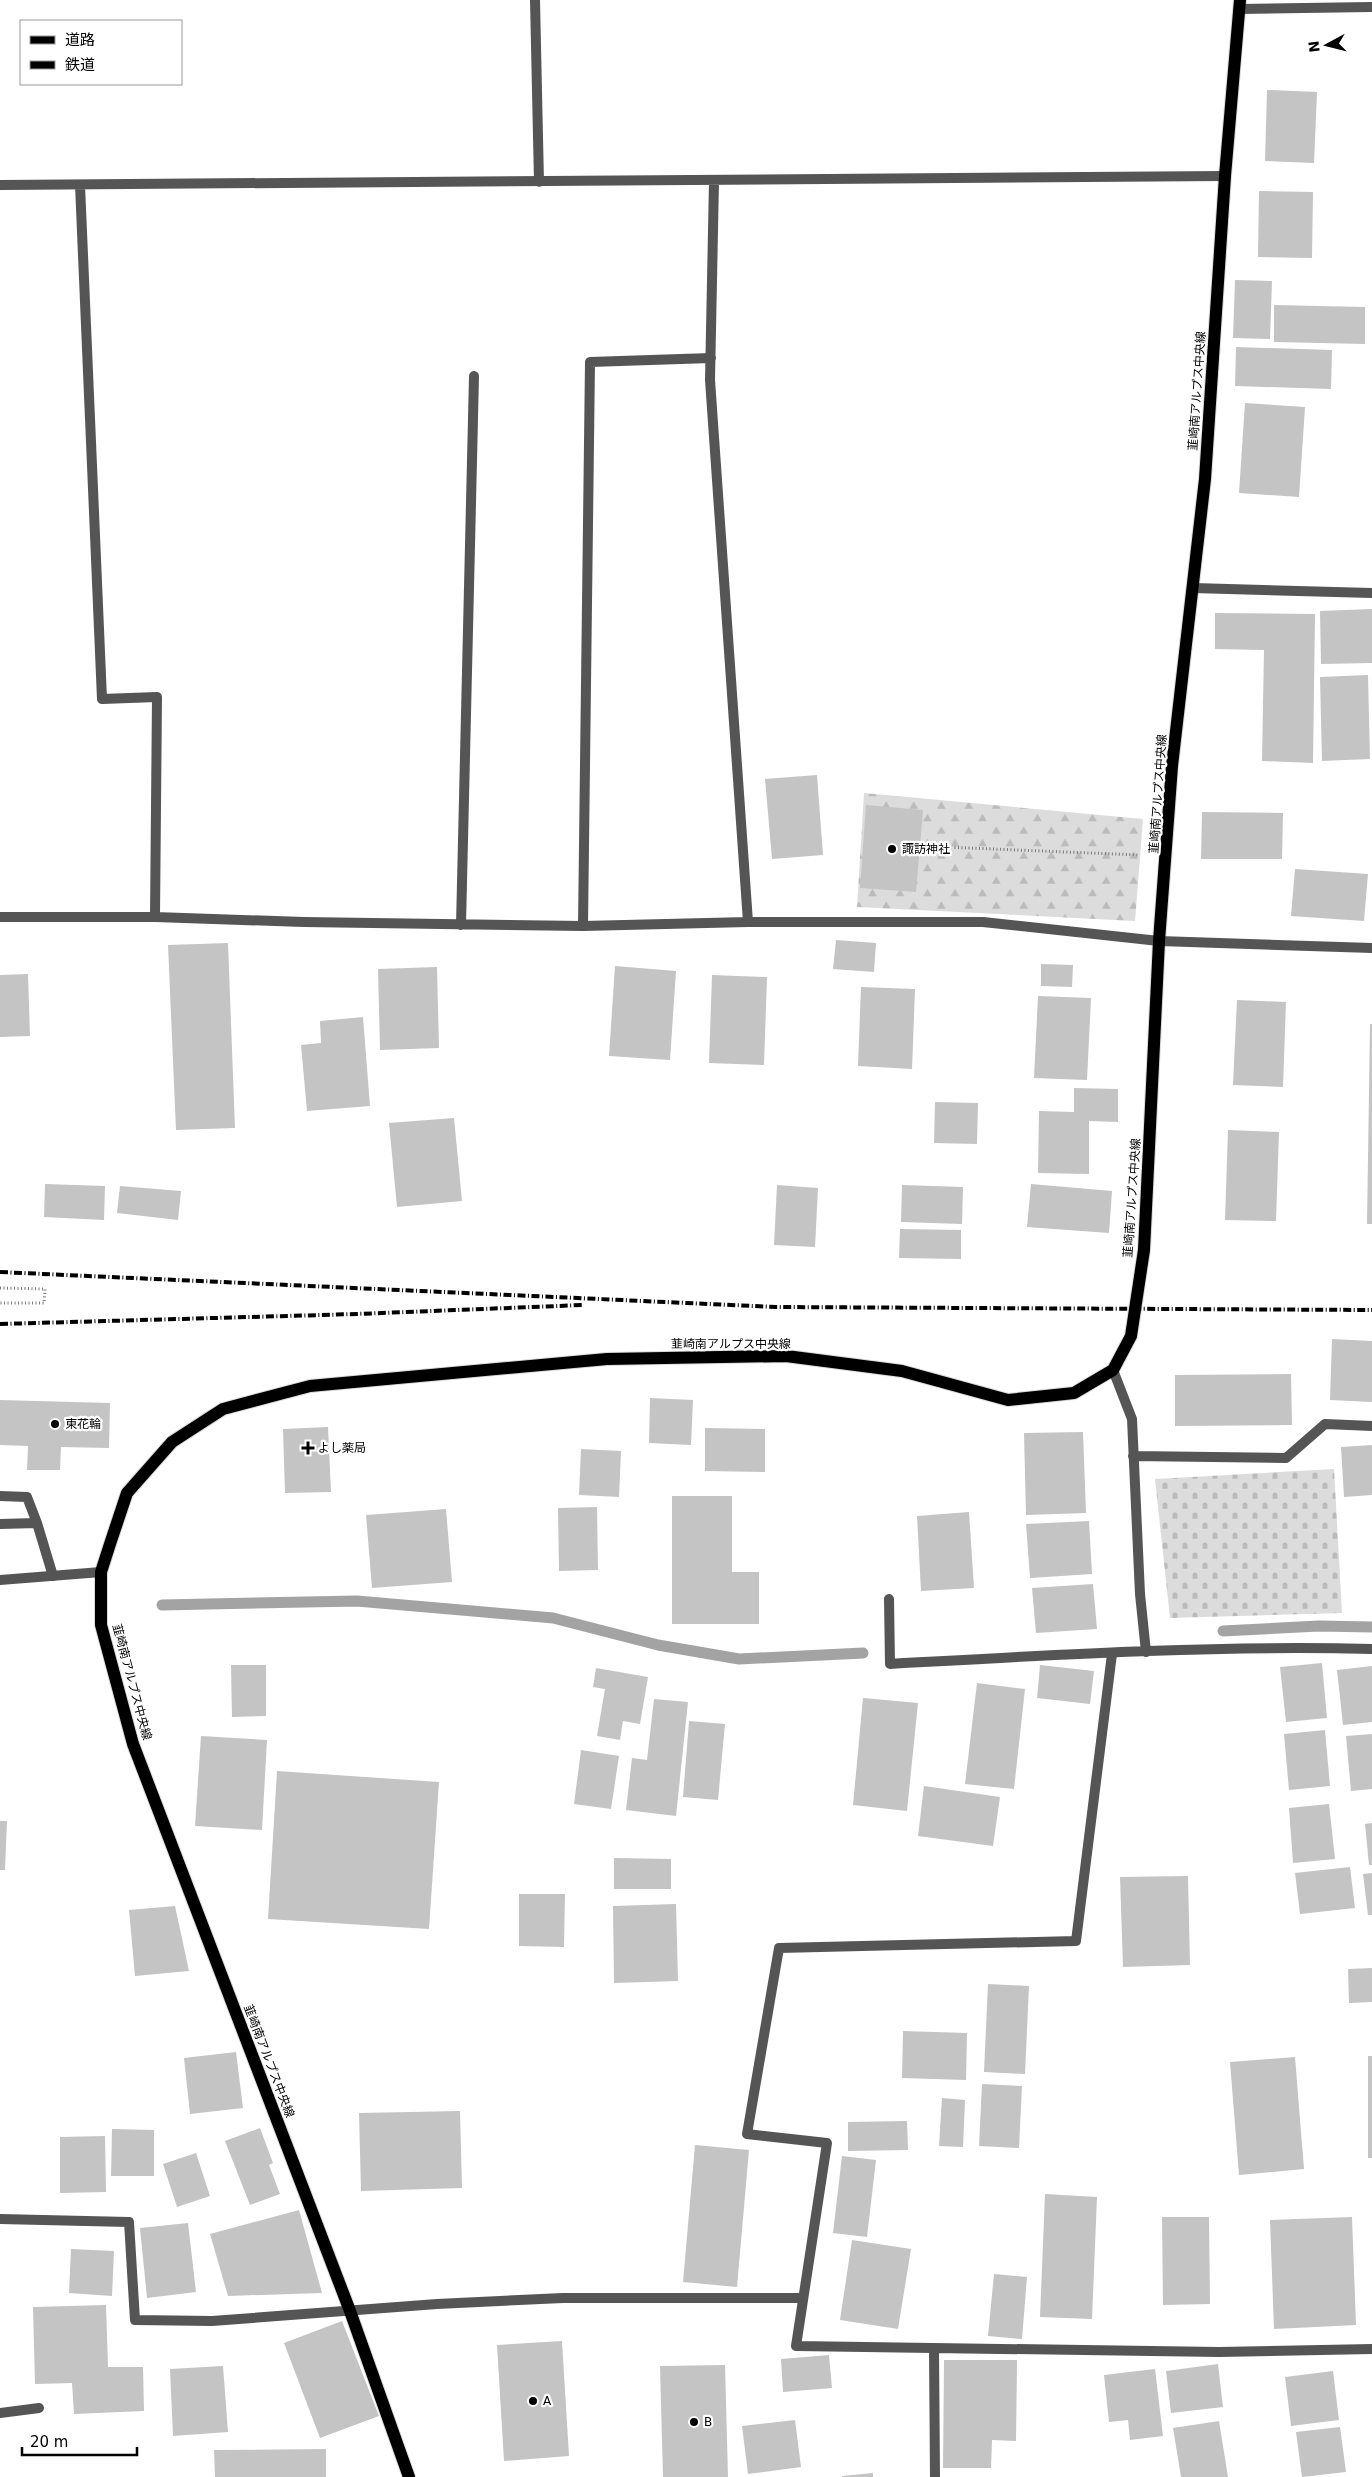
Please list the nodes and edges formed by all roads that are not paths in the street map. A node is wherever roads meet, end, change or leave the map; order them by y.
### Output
1 (534, 0) edge
2 (1240, 5) edge
3 (1372, 7) edge
4 (1225, 176) junction
5 (714, 181) junction
6 (539, 182) junction
7 (0, 185) edge
8 (80, 185) junction
9 (711, 358) junction
10 (474, 376) dead end
11 (1193, 588) junction
12 (1372, 593) edge
13 (0, 917) edge
14 (155, 917) junction
15 (748, 922) junction
16 (461, 925) junction
17 (583, 926) junction
18 (1159, 941) junction
19 (1372, 948) edge
20 (1113, 1370) junction
21 (1372, 1426) edge
22 (1133, 1456) junction
23 (0, 1496) edge
24 (36, 1523) junction
25 (0, 1524) edge
26 (101, 1572) junction
27 (53, 1576) junction
28 (0, 1580) edge
29 (889, 1599) dead end
30 (1372, 1649) edge
31 (1146, 1652) junction
32 (1112, 1654) junction
33 (0, 2219) edge
34 (804, 2298) junction
35 (350, 2311) junction
36 (934, 2349) junction
37 (1372, 2349) edge
38 (39, 2408) dead end
39 (0, 2413) edge
40 (409, 2477) edge
41 (935, 2477) edge

1 - 6 street
2 - 3 street
2 - 4 main road, 韮崎南アルプス中央線
4 - 5 street
4 - 11 main road, 韮崎南アルプス中央線
5 - 6 street
5 - 9 street
6 - 8 street
7 - 8 street
8 - 14 street
9 - 15 street
9 - 17 street
10 - 16 street
11 - 12 street
11 - 18 main road, 韮崎南アルプス中央線
13 - 14 street
14 - 16 street
15 - 17 street
15 - 18 street
16 - 17 street
18 - 19 street
18 - 20 main road, 韮崎南アルプス中央線
20 - 22 street
20 - 26 main road, 韮崎南アルプス中央線
21 - 22 street
22 - 31 street
23 - 24 street
24 - 25 street
24 - 27 street
26 - 27 street
26 - 35 main road, 韮崎南アルプス中央線
27 - 28 street
29 - 32 street
30 - 31 street
31 - 32 street
32 - 34 street
33 - 35 street
34 - 35 street
34 - 36 street
35 - 40 main road, 韮崎南アルプス中央線
36 - 37 street
36 - 41 street
38 - 39 street

